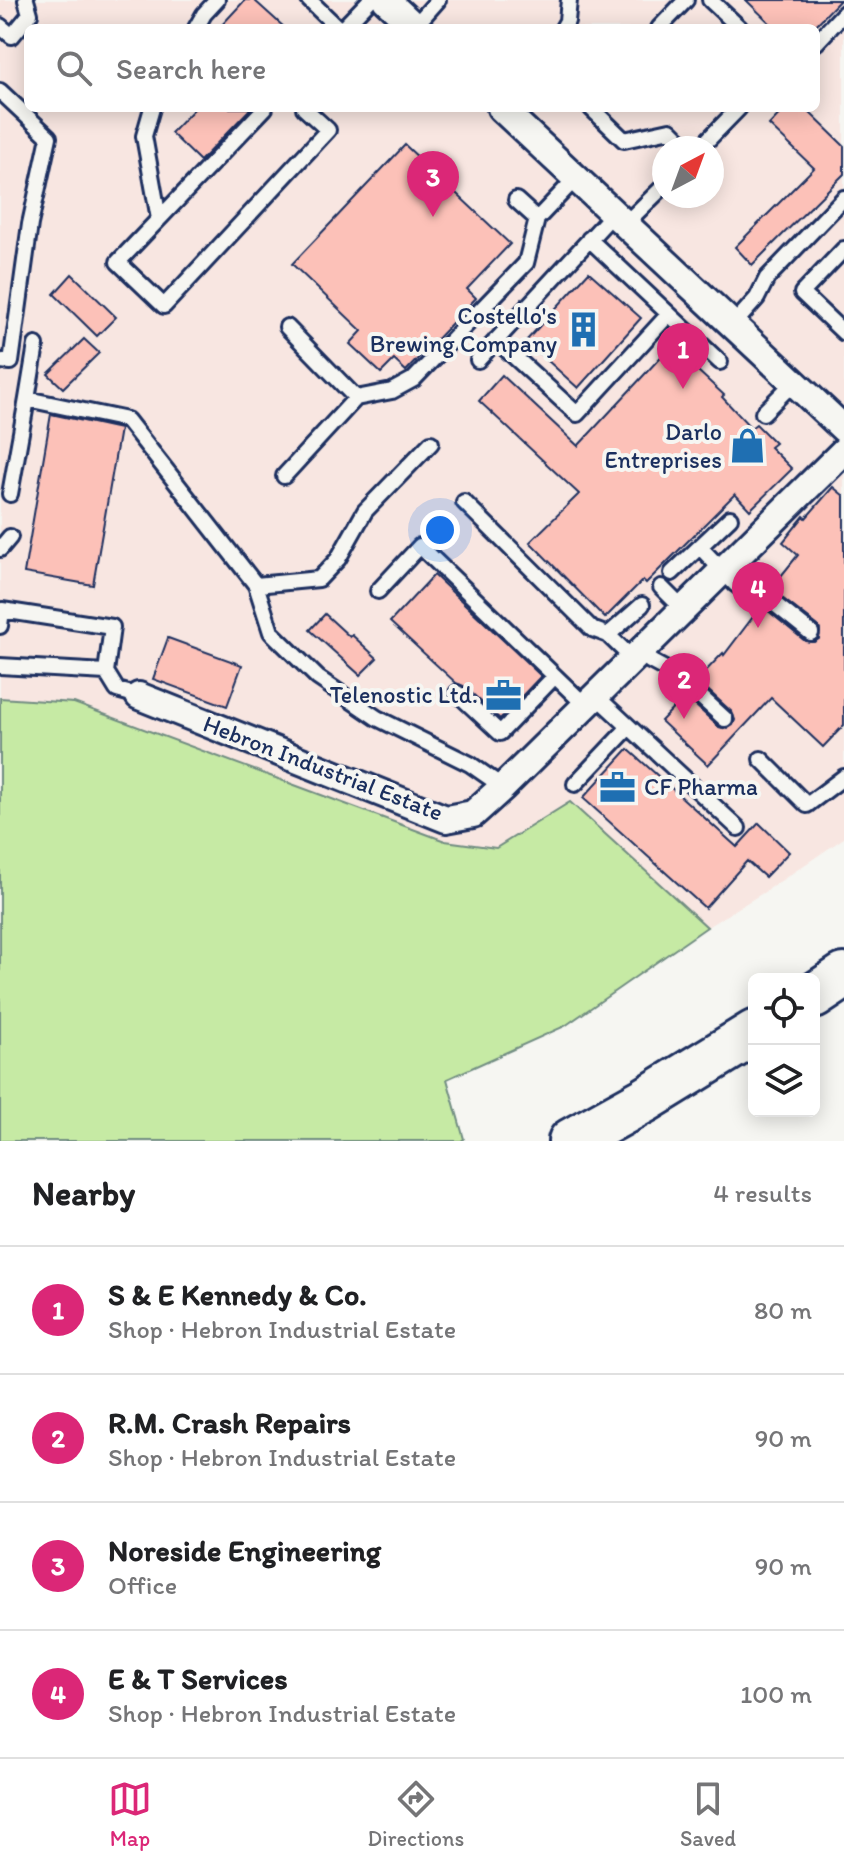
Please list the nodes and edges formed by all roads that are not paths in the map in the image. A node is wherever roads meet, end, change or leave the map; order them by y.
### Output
1 (26, 0) edge
2 (217, 0) edge
3 (309, 0) edge
4 (370, 0) edge
5 (386, 0) edge
6 (438, 0) edge
7 (569, 0) edge
8 (686, 0) edge
9 (710, 0) edge
10 (844, 13) edge
11 (198, 24) edge
12 (336, 24) edge
13 (344, 24) edge
14 (412, 24) edge
15 (418, 24) edge
16 (565, 24) edge
17 (663, 24) edge
18 (736, 24) edge
19 (0, 26) edge
20 (820, 39) edge
21 (0, 91) edge
22 (151, 112) edge
23 (261, 112) edge
24 (308, 112) edge
25 (505, 112) edge
26 (595, 112) edge
27 (735, 112) edge
28 (676, 136) edge
29 (712, 136) edge
30 (576, 178) junction
31 (652, 195) edge
32 (844, 198) edge
33 (516, 200) dead end
34 (159, 219) junction
35 (537, 219) junction
36 (619, 219) junction
37 (589, 239) junction
38 (844, 249) edge
39 (669, 314) junction
40 (733, 325) junction
41 (287, 327) dead end
42 (843, 330) edge
43 (496, 340) junction
44 (36, 345) dead end
45 (478, 360) dead end
46 (0, 361) edge
47 (720, 362) dead end
48 (794, 382) junction
49 (356, 398) junction
50 (27, 399) junction
51 (763, 413) dead end
52 (844, 429) edge
53 (431, 443) dead end
54 (844, 451) edge
55 (284, 476) dead end
56 (10, 494) dead end
57 (464, 502) dead end
58 (730, 518) dead end
59 (700, 547) junction
60 (723, 571) junction
61 (672, 573) dead end
62 (256, 585) junction
63 (661, 587) dead end
64 (378, 591) dead end
65 (642, 605) dead end
66 (683, 609) junction
67 (1, 612) edge
68 (811, 633) dead end
69 (608, 635) junction
70 (636, 656) junction
71 (0, 666) edge
72 (106, 672) junction
73 (555, 676) junction
74 (457, 693) dead end
75 (139, 696) joint
76 (591, 701) junction
77 (725, 719) dead end
78 (629, 727) junction
79 (761, 759) dead end
80 (844, 777) edge
81 (575, 784) dead end
82 (503, 787) junction
83 (738, 828) dead end
84 (844, 976) edge
85 (820, 992) edge
86 (748, 1037) edge
87 (571, 1141) edge

1 - 19 lane
2 - 11 lane
3 - 12 lane
4 - 13 lane
5 - 14 street
6 - 15 lane
7 - 16 lane
8 - 17 lane
9 - 18 lane
10 - 20 lane
21 - 46 lane
22 - 34 lane
23 - 34 lane
24 - 34 lane
25 - 30 street
26 - 28 lane
27 - 29 lane
30 - 35 lane
30 - 36 street
31 - 36 lane
32 - 40 lane
33 - 35 lane
35 - 49 lane
36 - 37 lane
36 - 40 street
37 - 39 lane
37 - 43 lane
38 - 42 lane
39 - 43 lane
39 - 47 lane
40 - 48 street
41 - 49 lane
43 - 45 lane
44 - 50 lane
48 - 51 lane
48 - 52 street
49 - 55 lane
50 - 56 lane
50 - 62 lane
53 - 62 lane
54 - 60 street, Hebron Industrial Estate
57 - 69 lane
58 - 59 lane
59 - 60 lane
59 - 61 lane
60 - 66 street, Hebron Industrial Estate
60 - 68 lane
62 - 82 lane
63 - 66 lane
64 - 73 lane
65 - 69 lane
66 - 70 street, Hebron Industrial Estate
67 - 72 lane
69 - 70 lane
70 - 76 street, Hebron Industrial Estate
70 - 77 lane
71 - 72 lane
72 - 75 lane
73 - 74 lane
73 - 76 lane
75 - 82 street, Hebron Industrial Estate
76 - 78 lane
76 - 82 street, Hebron Industrial Estate
78 - 81 lane
78 - 83 lane
79 - 80 lane
84 - 85 highway
86 - 87 highway

